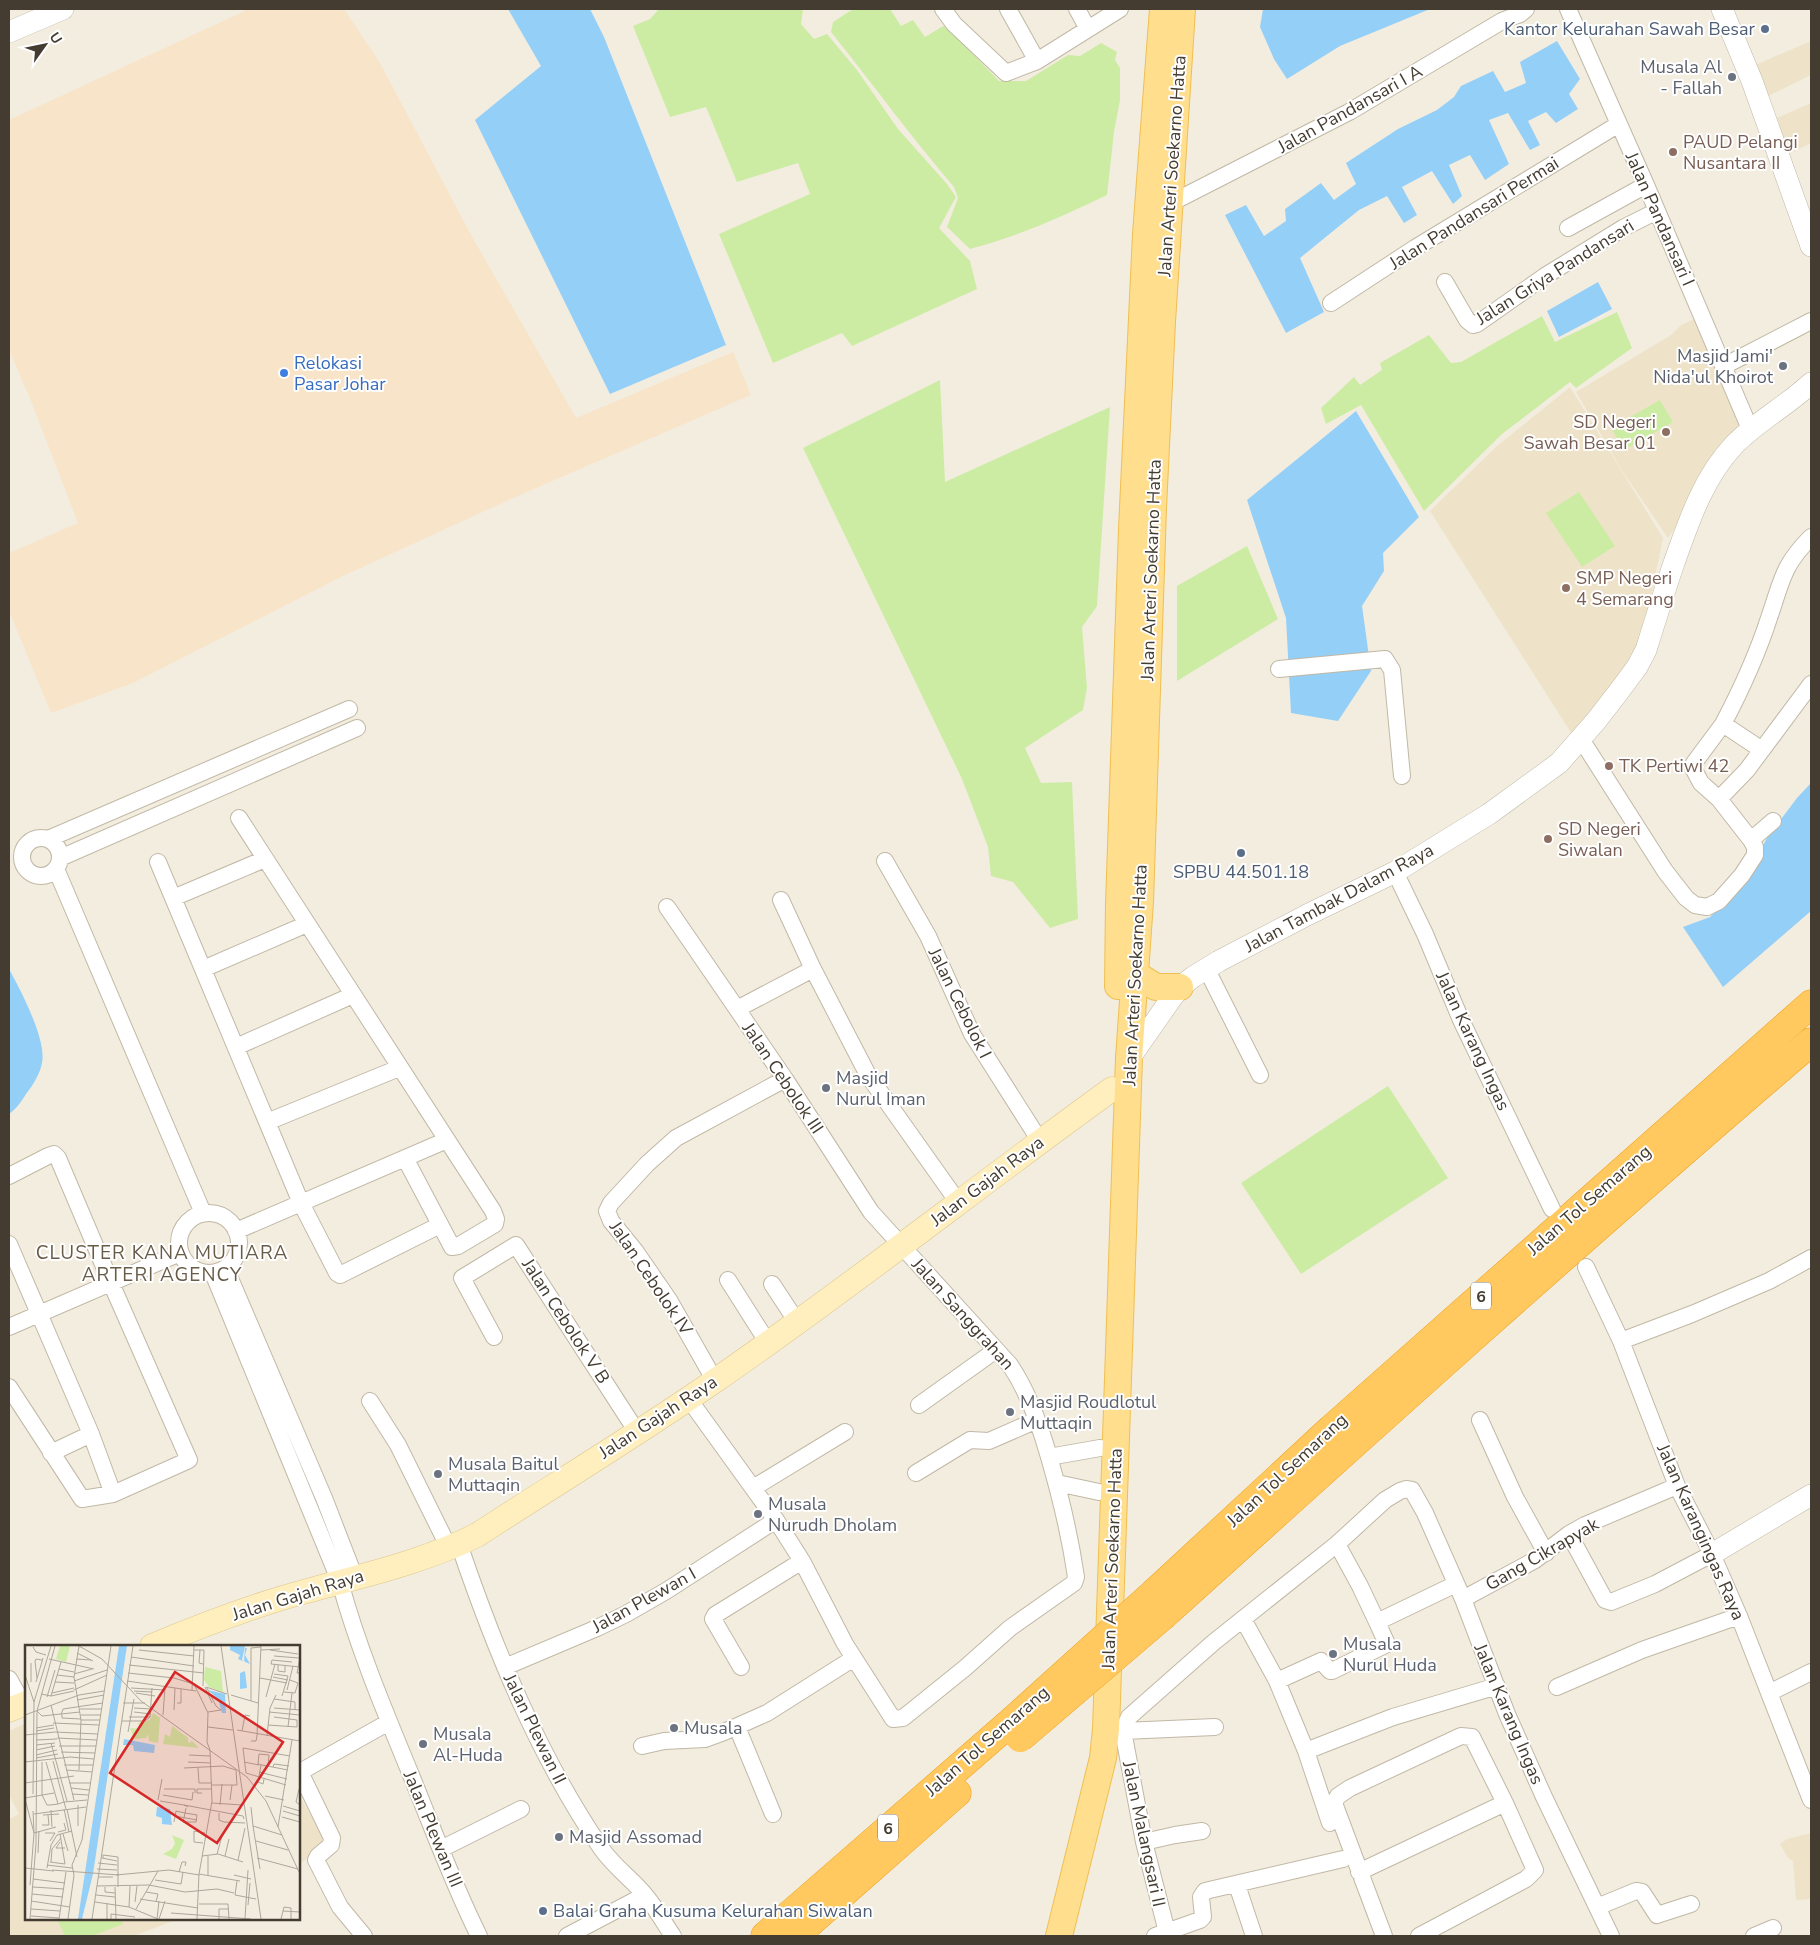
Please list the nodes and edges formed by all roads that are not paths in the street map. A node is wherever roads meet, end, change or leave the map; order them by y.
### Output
1 (63, 9) edge
2 (943, 9) edge
3 (1008, 9) edge
4 (1077, 9) edge
5 (1120, 9) edge
6 (1163, 9) edge
7 (1182, 9) edge
8 (1526, 9) edge
9 (1568, 9) edge
10 (1722, 9) edge
11 (1499, 15) edge
12 (1088, 29) junction
13 (9, 32) edge
14 (1037, 61) junction
15 (1618, 124) junction
16 (1646, 185) junction
17 (1171, 203) junction
18 (1657, 211) junction
19 (1568, 228) dead end
20 (1811, 246) edge
21 (1445, 282) dead end
22 (1331, 303) dead end
23 (1811, 321) edge
24 (1724, 366) junction
25 (1811, 383) edge
26 (1750, 429) junction
27 (1811, 537) edge
28 (1279, 669) dead end
29 (1811, 684) edge
30 (349, 709) dead end
31 (1723, 724) junction
32 (357, 728) dead end
33 (1581, 739) junction
34 (1762, 750) junction
35 (1402, 776) dead end
36 (1719, 799) junction
37 (239, 818) dead end
38 (1773, 821) dead end
39 (48, 839) junction
40 (1751, 840) junction
41 (265, 859) junction
42 (885, 861) dead end
43 (158, 862) dead end
44 (58, 864) junction
45 (1395, 872) junction
46 (173, 898) junction
47 (781, 900) dead end
48 (667, 907) dead end
49 (307, 924) junction
50 (1206, 968) junction
51 (812, 969) junction
52 (203, 970) junction
53 (1135, 974) junction
54 (1180, 987) junction
55 (353, 994) junction
56 (1811, 1004) edge
57 (737, 1009) junction
58 (1811, 1042) edge
59 (236, 1047) junction
60 (1129, 1058) junction
61 (399, 1068) junction
62 (1260, 1075) dead end
63 (784, 1079) junction
64 (1112, 1089) junction
65 (267, 1122) junction
66 (447, 1140) junction
67 (1040, 1141) junction
68 (405, 1158) junction
69 (9, 1176) edge
70 (958, 1202) junction
71 (301, 1203) junction
72 (1552, 1209) dead end
73 (203, 1213) junction
74 (440, 1225) junction
75 (236, 1231) junction
76 (9, 1244) edge
77 (902, 1245) junction
78 (180, 1253) junction
79 (1811, 1258) edge
80 (1586, 1266) dead end
81 (219, 1271) junction
82 (728, 1280) dead end
83 (110, 1283) junction
84 (772, 1284) dead end
85 (39, 1313) junction
86 (797, 1322) junction
87 (9, 1327) edge
88 (494, 1337) dead end
89 (1621, 1341) junction
90 (768, 1343) junction
91 (996, 1350) junction
92 (716, 1380) junction
93 (9, 1387) edge
94 (688, 1398) junction
95 (370, 1401) dead end
96 (918, 1405) dead end
97 (1037, 1420) junction
98 (1480, 1420) dead end
99 (637, 1432) junction
100 (845, 1432) dead end
101 (91, 1434) junction
102 (1100, 1448) junction
103 (51, 1453) junction
104 (1049, 1457) junction
105 (916, 1473) dead end
106 (1057, 1484) junction
107 (1677, 1486) junction
108 (753, 1488) junction
109 (1099, 1492) junction
110 (114, 1494) junction
111 (1811, 1495) edge
112 (324, 1498) junction
113 (307, 1506) junction
114 (776, 1520) junction
115 (1569, 1534) junction
116 (1337, 1544) junction
117 (454, 1546) junction
118 (1546, 1553) junction
119 (1712, 1554) junction
120 (802, 1561) junction
121 (348, 1580) junction
122 (1456, 1584) junction
123 (1462, 1599) junction
124 (1160, 1604) junction
125 (1739, 1616) junction
126 (1244, 1619) junction
127 (1378, 1622) junction
128 (154, 1645) edge
129 (854, 1658) junction
130 (741, 1666) dead end
131 (505, 1667) junction
132 (1811, 1672) edge
133 (9, 1679) edge
134 (1277, 1682) junction
135 (1497, 1686) junction
136 (1557, 1687) dead end
137 (1770, 1692) junction
138 (19, 1706) edge
139 (389, 1722) junction
140 (737, 1727) junction
141 (1215, 1727) dead end
142 (1016, 1729) junction
143 (1114, 1730) junction
144 (642, 1746) dead end
145 (1306, 1751) junction
146 (1811, 1800) edge
147 (1505, 1803) junction
148 (521, 1809) dead end
149 (773, 1814) dead end
150 (1202, 1831) dead end
151 (1144, 1842) junction
152 (441, 1849) junction
153 (1343, 1859) junction
154 (1359, 1872) junction
155 (1237, 1885) junction
156 (645, 1895) junction
157 (1691, 1904) dead end
158 (1597, 1907) junction
159 (1773, 1928) dead end
160 (577, 1934) edge
161 (1163, 1934) edge
162 (364, 1936) edge
163 (479, 1936) edge
164 (673, 1936) edge
165 (765, 1936) edge
166 (795, 1936) edge
167 (1045, 1936) edge
168 (1060, 1936) edge
169 (1254, 1936) edge
170 (1377, 1936) edge
171 (1384, 1936) edge
172 (1419, 1936) edge
173 (1611, 1936) edge
174 (1754, 1936) edge

1 - 13 street
2 - 14 street
3 - 14 street
4 - 12 street
5 - 12 street
6 - 64 main road, Jalan Arteri Soekarno Hatta
7 - 17 main road, Jalan Arteri Soekarno Hatta
8 - 11 street, Jalan Pandansari I A
9 - 15 street, Jalan Pandansari I
10 - 20 street
11 - 17 street, Jalan Pandansari I A
12 - 14 street
15 - 16 street, Jalan Pandansari I
15 - 22 street, Jalan Pandansari Permai
16 - 18 street, Jalan Pandansari I
16 - 19 street
17 - 53 main road, Jalan Arteri Soekarno Hatta
18 - 21 street, Jalan Griya Pandansari
18 - 24 street, Jalan Pandansari I
23 - 24 street
24 - 26 street, Jalan Pandansari I
25 - 26 street, Jalan Tambak Dalam Raya
26 - 33 street, Jalan Tambak Dalam Raya
27 - 31 street
28 - 35 street
29 - 34 street
30 - 39 street
31 - 34 street
31 - 36 street
32 - 44 street
33 - 40 street
33 - 45 street, Jalan Tambak Dalam Raya
34 - 36 street
36 - 40 street
37 - 41 street
38 - 40 street
39 - 44 street
39 - 44 street
41 - 46 street
41 - 49 street
42 - 67 street, Jalan Cebolok I
43 - 46 street
44 - 73 street
45 - 50 street, Jalan Tambak Dalam Raya
45 - 72 street, Jalan Karang Ingas
46 - 52 street
47 - 51 street
48 - 57 street, Jalan Cebolok III
49 - 52 street
49 - 55 street
50 - 54 street, Jalan Tambak Dalam Raya
50 - 62 street
51 - 57 street
51 - 70 street
52 - 59 street
53 - 54 main road
53 - 60 main road, Jalan Arteri Soekarno Hatta
54 - 60 street, Jalan Tambak Dalam Raya
55 - 59 street
55 - 61 street
56 - 124 highway, Jalan Tol Semarang / 6
57 - 63 street, Jalan Cebolok III
58 - 124 highway, Jalan Tol Semarang / 6
59 - 65 street
60 - 64 street, Jalan Tambak Dalam Raya
60 - 143 main road, Jalan Arteri Soekarno Hatta
61 - 65 street
61 - 66 street
63 - 77 street, Jalan Cebolok III
63 - 92 street, Jalan Cebolok IV
64 - 67 main road, Jalan Gajah Raya
64 - 102 main road, Jalan Arteri Soekarno Hatta
65 - 71 street
66 - 68 street
66 - 74 street
67 - 70 main road, Jalan Gajah Raya
68 - 71 street
68 - 74 street
69 - 83 street
70 - 77 main road, Jalan Gajah Raya
71 - 74 street
71 - 75 street
73 - 75 street
73 - 78 street
75 - 81 street
76 - 85 street
77 - 86 main road, Jalan Gajah Raya
77 - 91 street, Jalan Sanggrahan
78 - 81 street
78 - 83 street
79 - 89 street
80 - 89 street, Jalan Karangingas Raya
81 - 112 street
81 - 113 street
82 - 90 street
83 - 85 street
83 - 110 street
84 - 86 street
85 - 87 street
85 - 101 street
86 - 90 main road, Jalan Gajah Raya
88 - 99 street, Jalan Cebolok V B
89 - 107 street, Jalan Karangingas Raya
90 - 92 main road, Jalan Gajah Raya
91 - 96 street
91 - 97 street, Jalan Sanggrahan
92 - 94 main road, Jalan Gajah Raya
93 - 103 street
94 - 99 main road, Jalan Gajah Raya
94 - 108 street
95 - 117 street, Jalan Plewan II
97 - 104 street, Jalan Sanggrahan
97 - 105 street
98 - 118 street
99 - 117 main road, Jalan Gajah Raya
100 - 108 street
101 - 103 street
101 - 110 street
102 - 104 street
102 - 109 main road, Jalan Arteri Soekarno Hatta
103 - 110 street
104 - 106 street, Jalan Sanggrahan
106 - 109 street
106 - 129 street, Jalan Sanggrahan
107 - 115 street, Gang Cikrapyak
107 - 119 street, Jalan Karangingas Raya
108 - 114 street
109 - 167 main road, Jalan Arteri Soekarno Hatta
111 - 119 street
112 - 113 street
112 - 121 street
113 - 121 street
114 - 120 street
114 - 131 street, Jalan Plewan I
115 - 118 street, Gang Cikrapyak
115 - 119 street
116 - 122 street, Jalan Karang Ingas
116 - 126 street
116 - 127 street
117 - 121 main road, Jalan Gajah Raya
117 - 131 street, Jalan Plewan II
118 - 123 street, Gang Cikrapyak
119 - 125 street, Jalan Karangingas Raya
120 - 129 street
120 - 130 street
121 - 128 main road, Jalan Gajah Raya
121 - 139 street, Jalan Plewan III
122 - 123 street, Jalan Karang Ingas
122 - 127 street
123 - 135 street, Jalan Karang Ingas
124 - 142 highway, Jalan Tol Semarang / 6, bridge
125 - 136 street
125 - 137 street, Jalan Karangingas Raya
126 - 134 street
126 - 143 street
127 - 134 street
129 - 140 street
131 - 156 street, Jalan Plewan II
132 - 137 street
133 - 138 street
134 - 145 street
135 - 145 street
135 - 158 street, Jalan Karang Ingas
137 - 146 street, Jalan Karangingas Raya
139 - 152 street, Jalan Plewan III
139 - 162 street
140 - 144 street
140 - 149 street
141 - 143 street
142 - 165 highway, Jalan Tol Semarang / 6
142 - 166 highway, Jalan Tol Semarang / 6
143 - 151 street, Jalan Malangsari II
143 - 168 main road, Jalan Arteri Soekarno Hatta
145 - 153 street
147 - 154 street
147 - 154 street
147 - 172 street
148 - 152 street
150 - 151 street
151 - 161 street, Jalan Malangsari II
152 - 163 street, Jalan Plewan III
153 - 155 street
153 - 170 street
154 - 171 street
155 - 161 street
155 - 169 street
156 - 160 street
156 - 164 street, Jalan Plewan II
157 - 158 street
158 - 173 street, Jalan Karang Ingas
159 - 174 street

